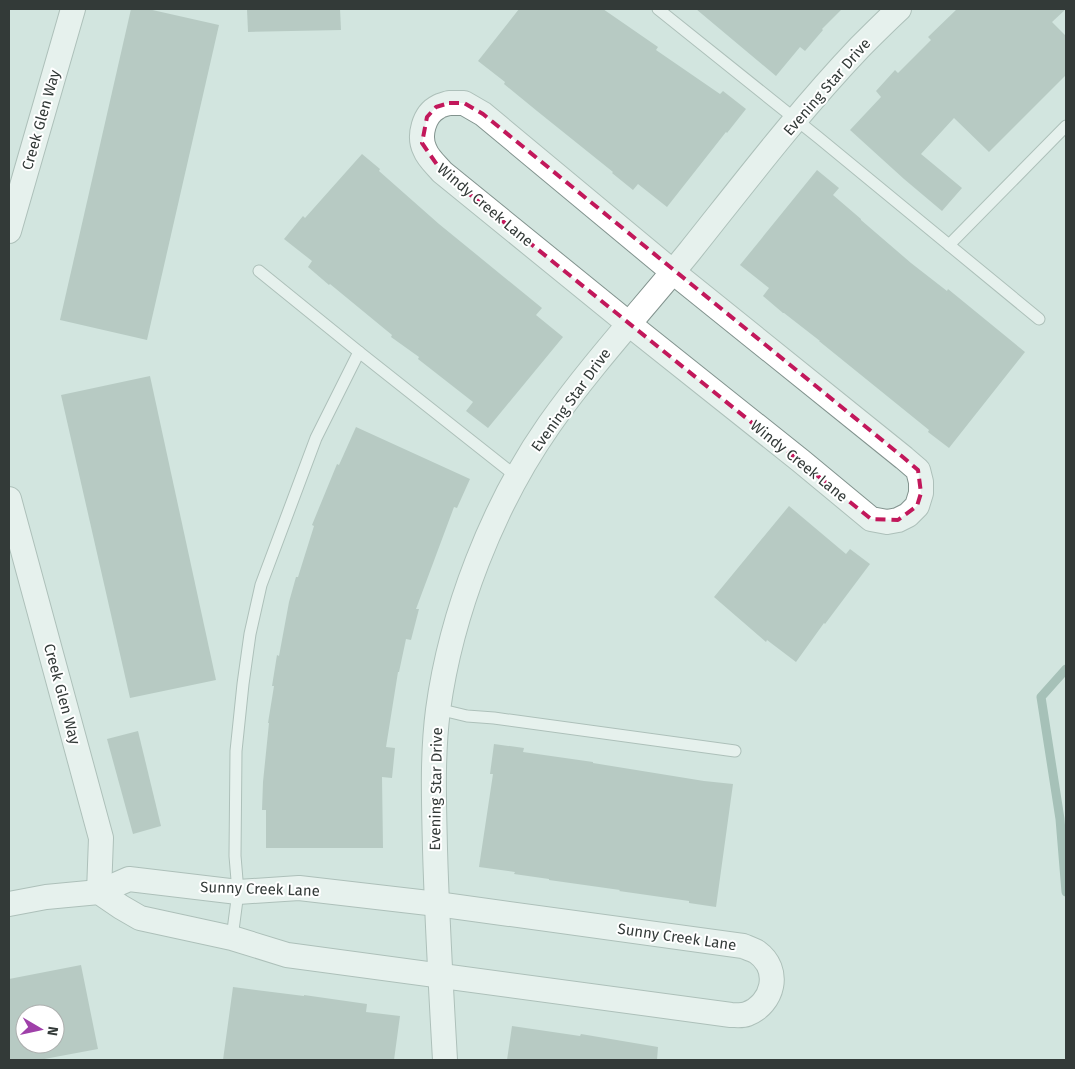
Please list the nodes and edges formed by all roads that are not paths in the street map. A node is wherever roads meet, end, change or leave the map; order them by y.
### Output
1 (74, 9) edge
2 (658, 9) edge
3 (899, 9) edge
4 (796, 120) junction
5 (1066, 126) edge
6 (9, 231) edge
7 (949, 245) junction
8 (259, 271) dead end
9 (673, 272) junction
10 (1039, 319) dead end
11 (629, 324) junction
12 (359, 352) junction
13 (517, 477) junction
14 (9, 498) edge
15 (438, 710) junction
16 (735, 751) dead end
17 (99, 892) junction
18 (238, 892) junction
19 (9, 904) edge
20 (437, 904) junction
21 (232, 938) junction
22 (440, 975) junction
23 (445, 1060) edge

1 - 6 street, Creek Glen Way
2 - 4 lane
3 - 4 street, Evening Star Drive
4 - 7 lane
4 - 9 street, Evening Star Drive
5 - 7 lane
7 - 10 lane
8 - 12 lane
9 - 11 street, Evening Star Drive
9 - 11 street, Windy Creek Lane
9 - 11 street, Windy Creek Lane
11 - 13 street, Evening Star Drive
12 - 13 lane
12 - 18 lane
13 - 15 street, Evening Star Drive
14 - 17 street, Creek Glen Way
15 - 16 lane
15 - 20 street, Evening Star Drive
17 - 18 street, Sunny Creek Lane
17 - 19 street, Sunny Creek Lane
17 - 21 street, Sunny Creek Lane
18 - 20 street, Sunny Creek Lane
18 - 21 lane
20 - 22 street, Evening Star Drive
20 - 22 street, Sunny Creek Lane
21 - 22 street, Sunny Creek Lane
22 - 23 street, Evening Star Drive

